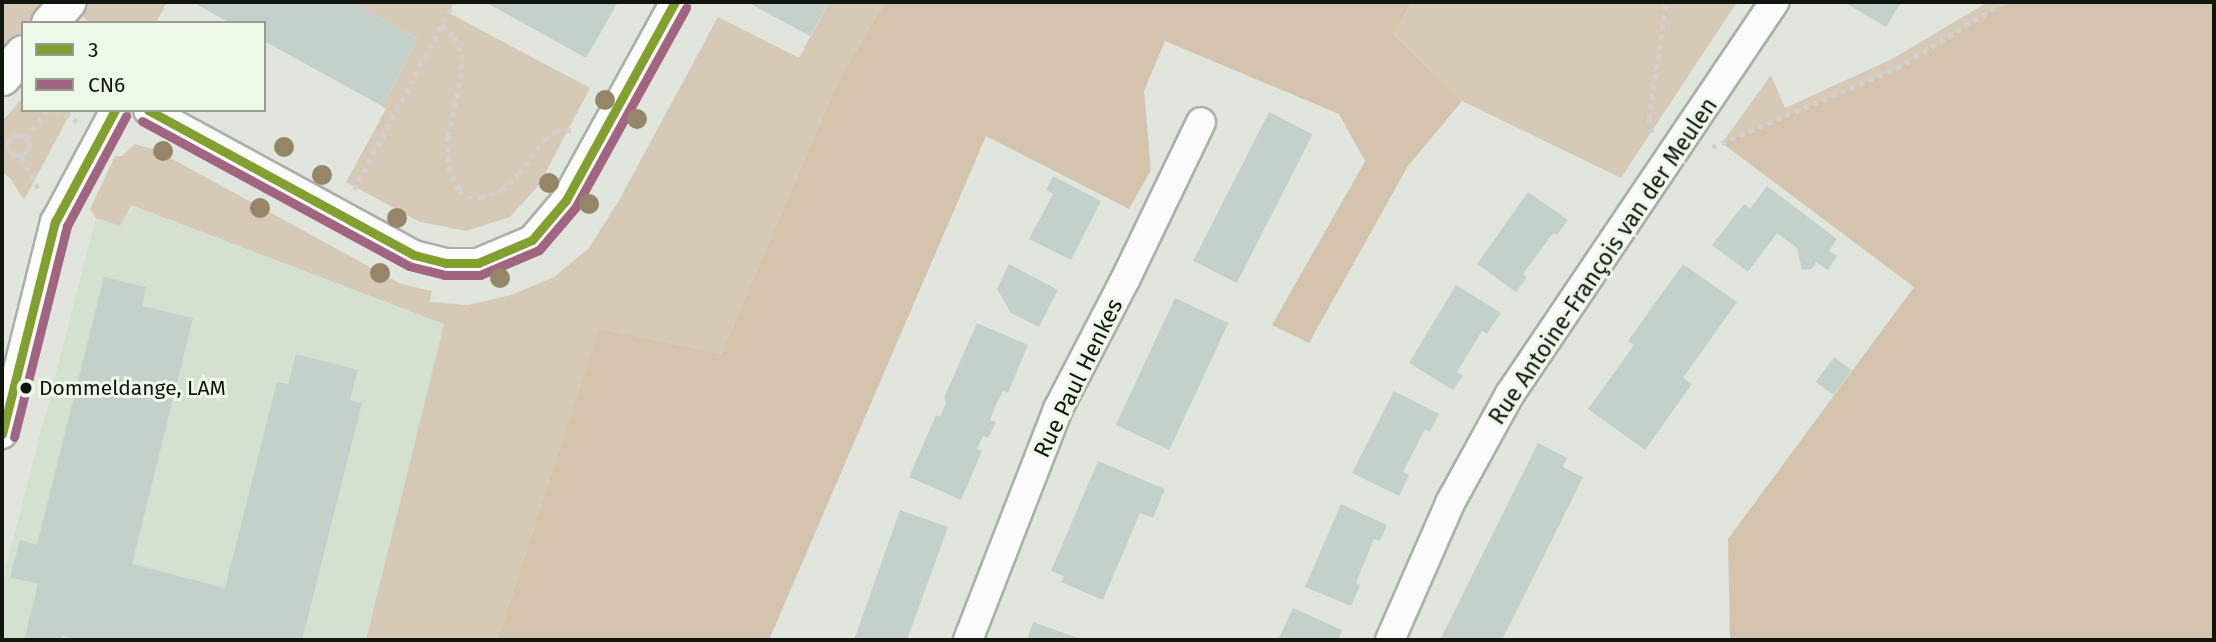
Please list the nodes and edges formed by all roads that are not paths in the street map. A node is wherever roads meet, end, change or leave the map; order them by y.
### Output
1 (67, 2) edge
2 (674, 2) edge
3 (1774, 2) edge
4 (51, 21) edge
5 (21, 55) edge
6 (2, 77) edge
7 (114, 112) edge
8 (152, 112) edge
9 (1201, 122) dead end
10 (2, 434) edge
11 (968, 640) edge
12 (1390, 640) edge

1 - 4 street
2 - 8 street
3 - 12 street, Rue Antoine-François van der Meulen
5 - 6 street
7 - 10 street
9 - 11 street, Rue Paul Henkes

